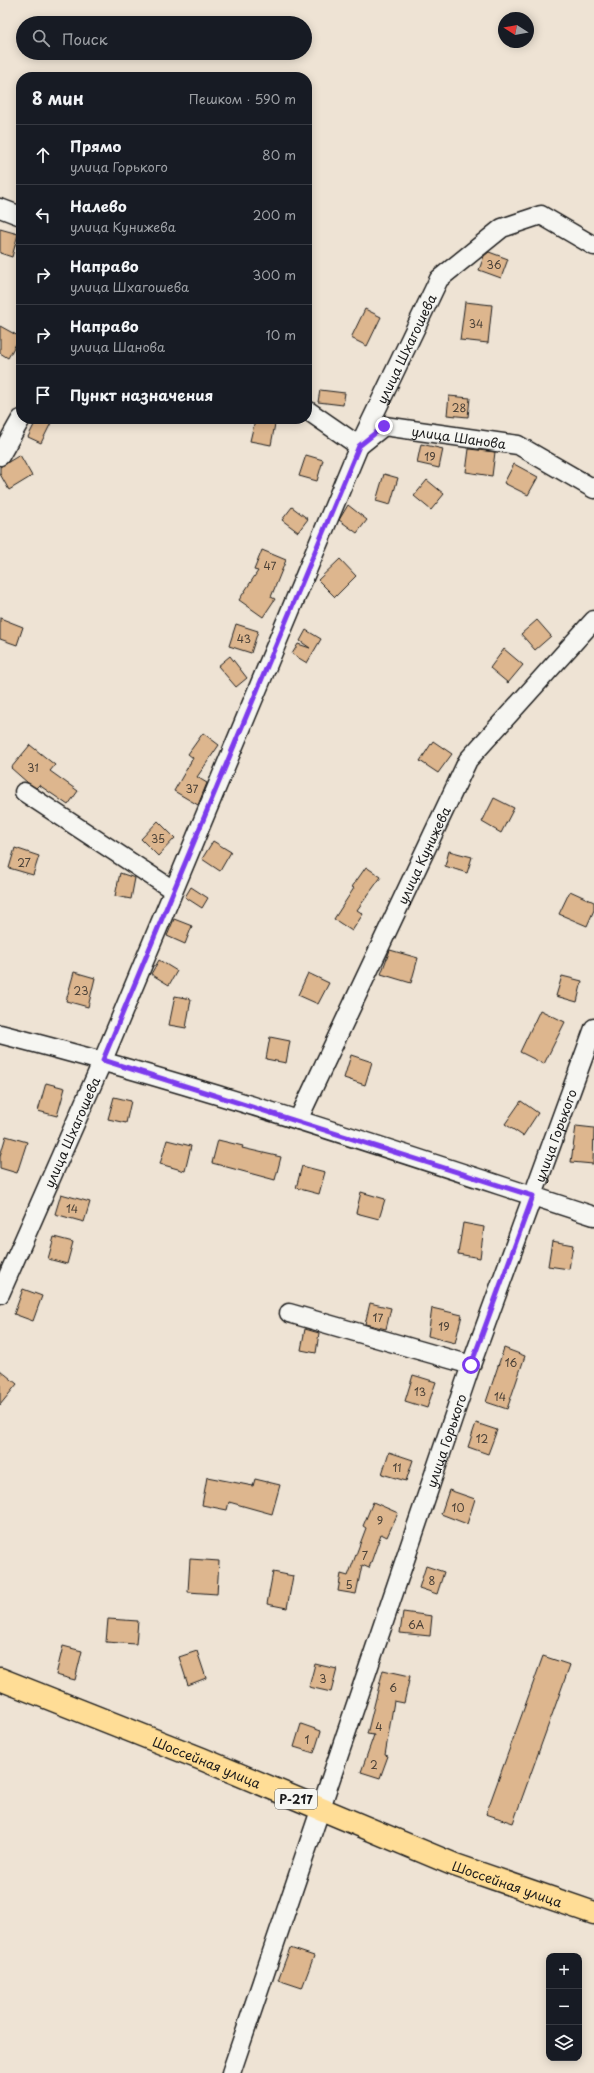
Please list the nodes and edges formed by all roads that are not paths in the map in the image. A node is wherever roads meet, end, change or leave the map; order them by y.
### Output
1 (0, 208) edge
2 (16, 214) edge
3 (594, 246) edge
4 (312, 413) edge
5 (18, 424) edge
6 (359, 446) junction
7 (0, 456) edge
8 (594, 489) edge
9 (594, 620) edge
10 (24, 792) dead end
11 (173, 890) junction
12 (594, 1028) edge
13 (0, 1034) edge
14 (103, 1060) junction
15 (298, 1120) junction
16 (533, 1196) junction
17 (594, 1216) edge
18 (0, 1294) edge
19 (289, 1313) dead end
20 (471, 1365) junction
21 (0, 1679) edge
22 (320, 1809) junction
23 (594, 1913) edge
24 (231, 2073) edge

1 - 2 street
3 - 6 street, улица Шхагошева
4 - 6 street
5 - 7 street
6 - 8 street, улица Шанова
6 - 11 street, улица Шхагошева
9 - 15 street, улица Кунижева
10 - 11 street
11 - 14 street, улица Шхагошева
12 - 16 street, улица Горького
13 - 14 street
14 - 15 street
14 - 18 street, улица Шхагошева
15 - 16 street
16 - 17 street
16 - 20 street, улица Горького
19 - 20 street
20 - 22 street, улица Горького
21 - 22 highway, Шоссейная улица / Р-217
22 - 23 highway, Шоссейная улица / Р-217
22 - 24 street, улица Горького

